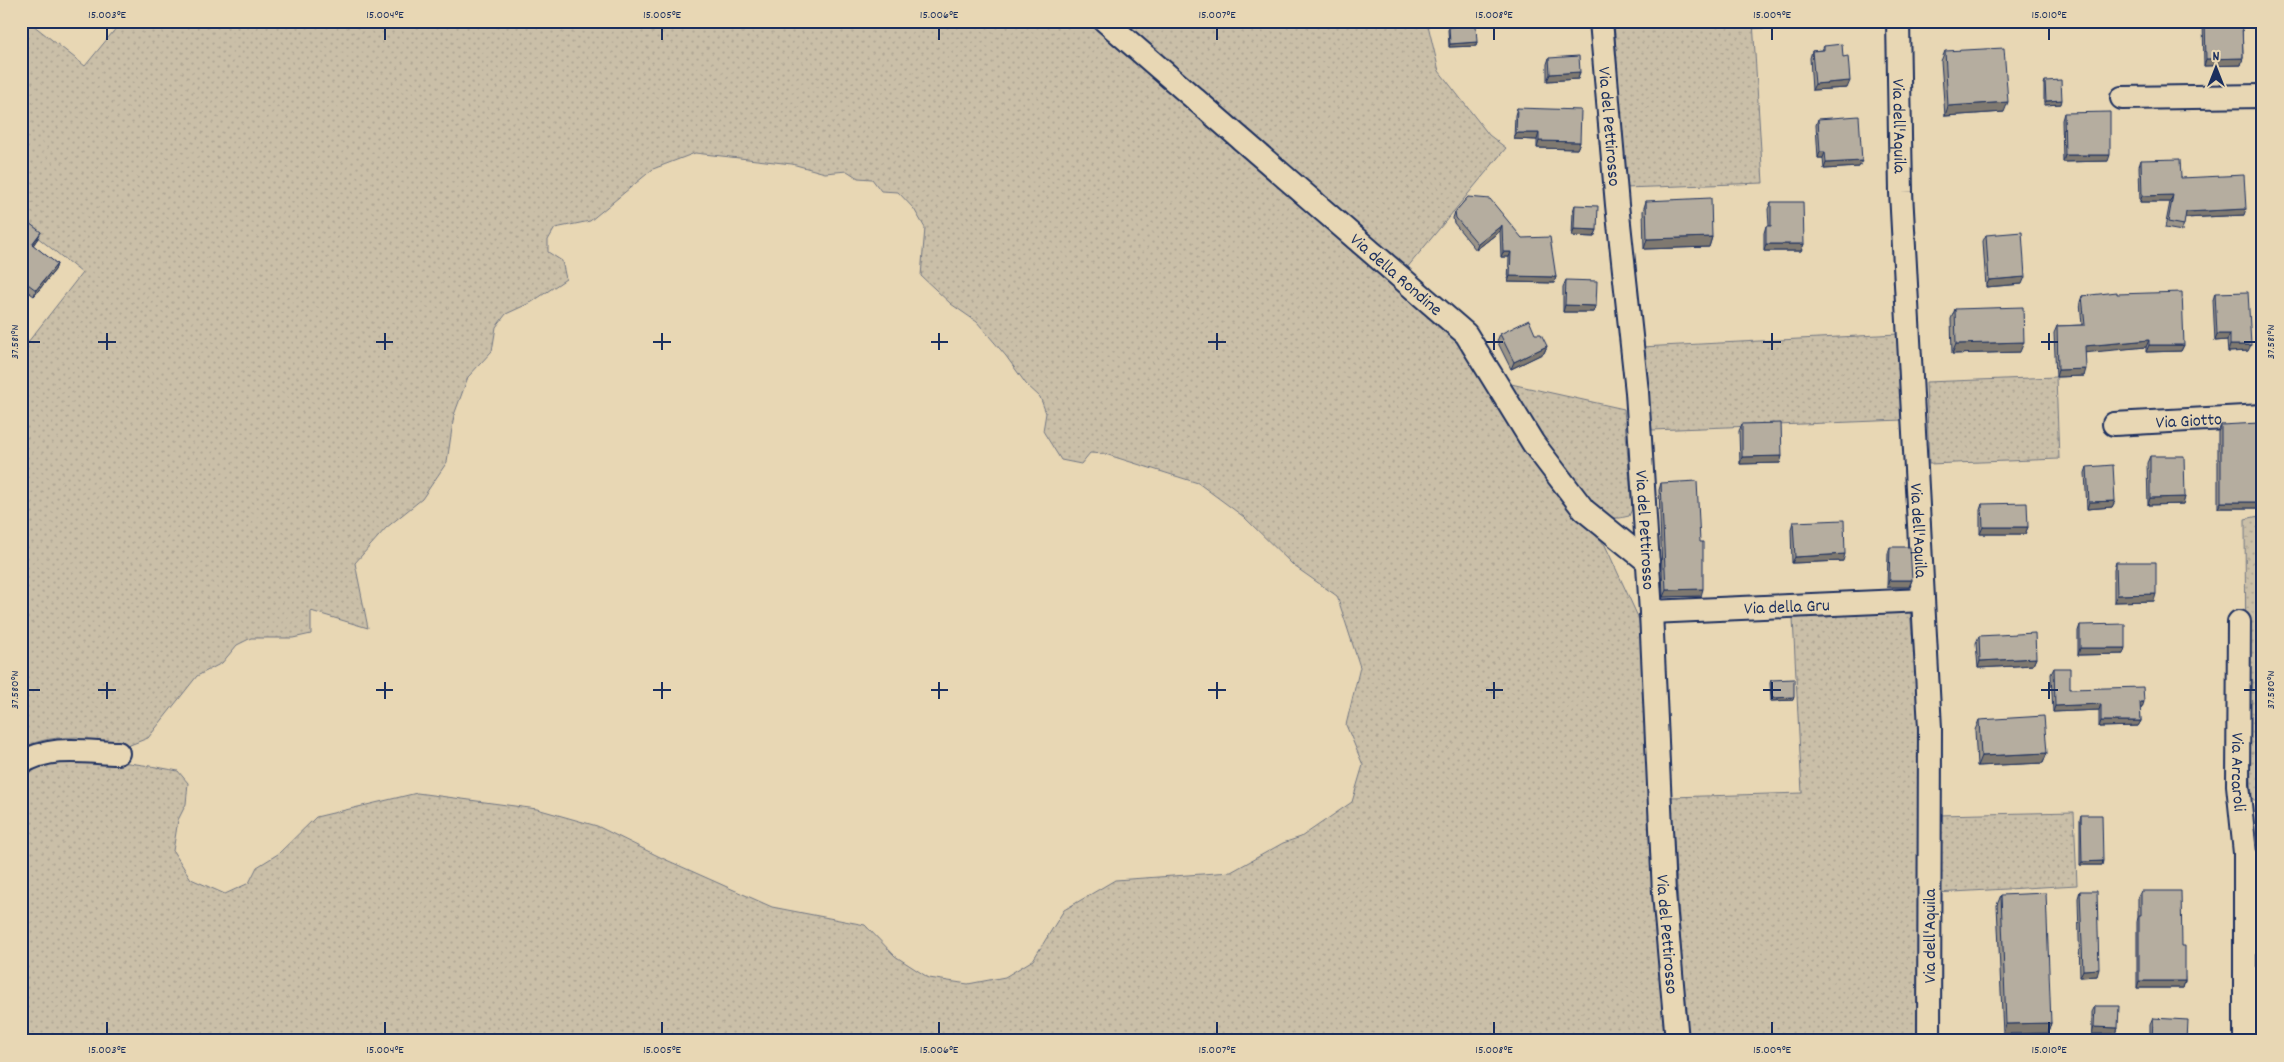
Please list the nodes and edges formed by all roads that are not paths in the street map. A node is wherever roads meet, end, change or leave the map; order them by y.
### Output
1 (1105, 21) edge
2 (1601, 21) edge
3 (1898, 21) edge
4 (2263, 96) edge
5 (2122, 98) dead end
6 (2263, 416) edge
7 (2114, 424) dead end
8 (1648, 562) junction
9 (1923, 600) junction
10 (1651, 612) junction
11 (2240, 622) dead end
12 (118, 753) dead end
13 (21, 763) edge
14 (1677, 1041) edge
15 (1928, 1041) edge
16 (2245, 1041) edge

1 - 8 street, Via della Rondine
2 - 8 street, Via del Pettirosso
3 - 9 street, Via dell'Aquila
4 - 5 street
6 - 7 street, Via Giotto
8 - 10 street, Via del Pettirosso
9 - 10 street, Via della Gru
9 - 15 street, Via dell'Aquila
10 - 14 street, Via del Pettirosso
11 - 16 street, Via Arcaroli
12 - 13 street

